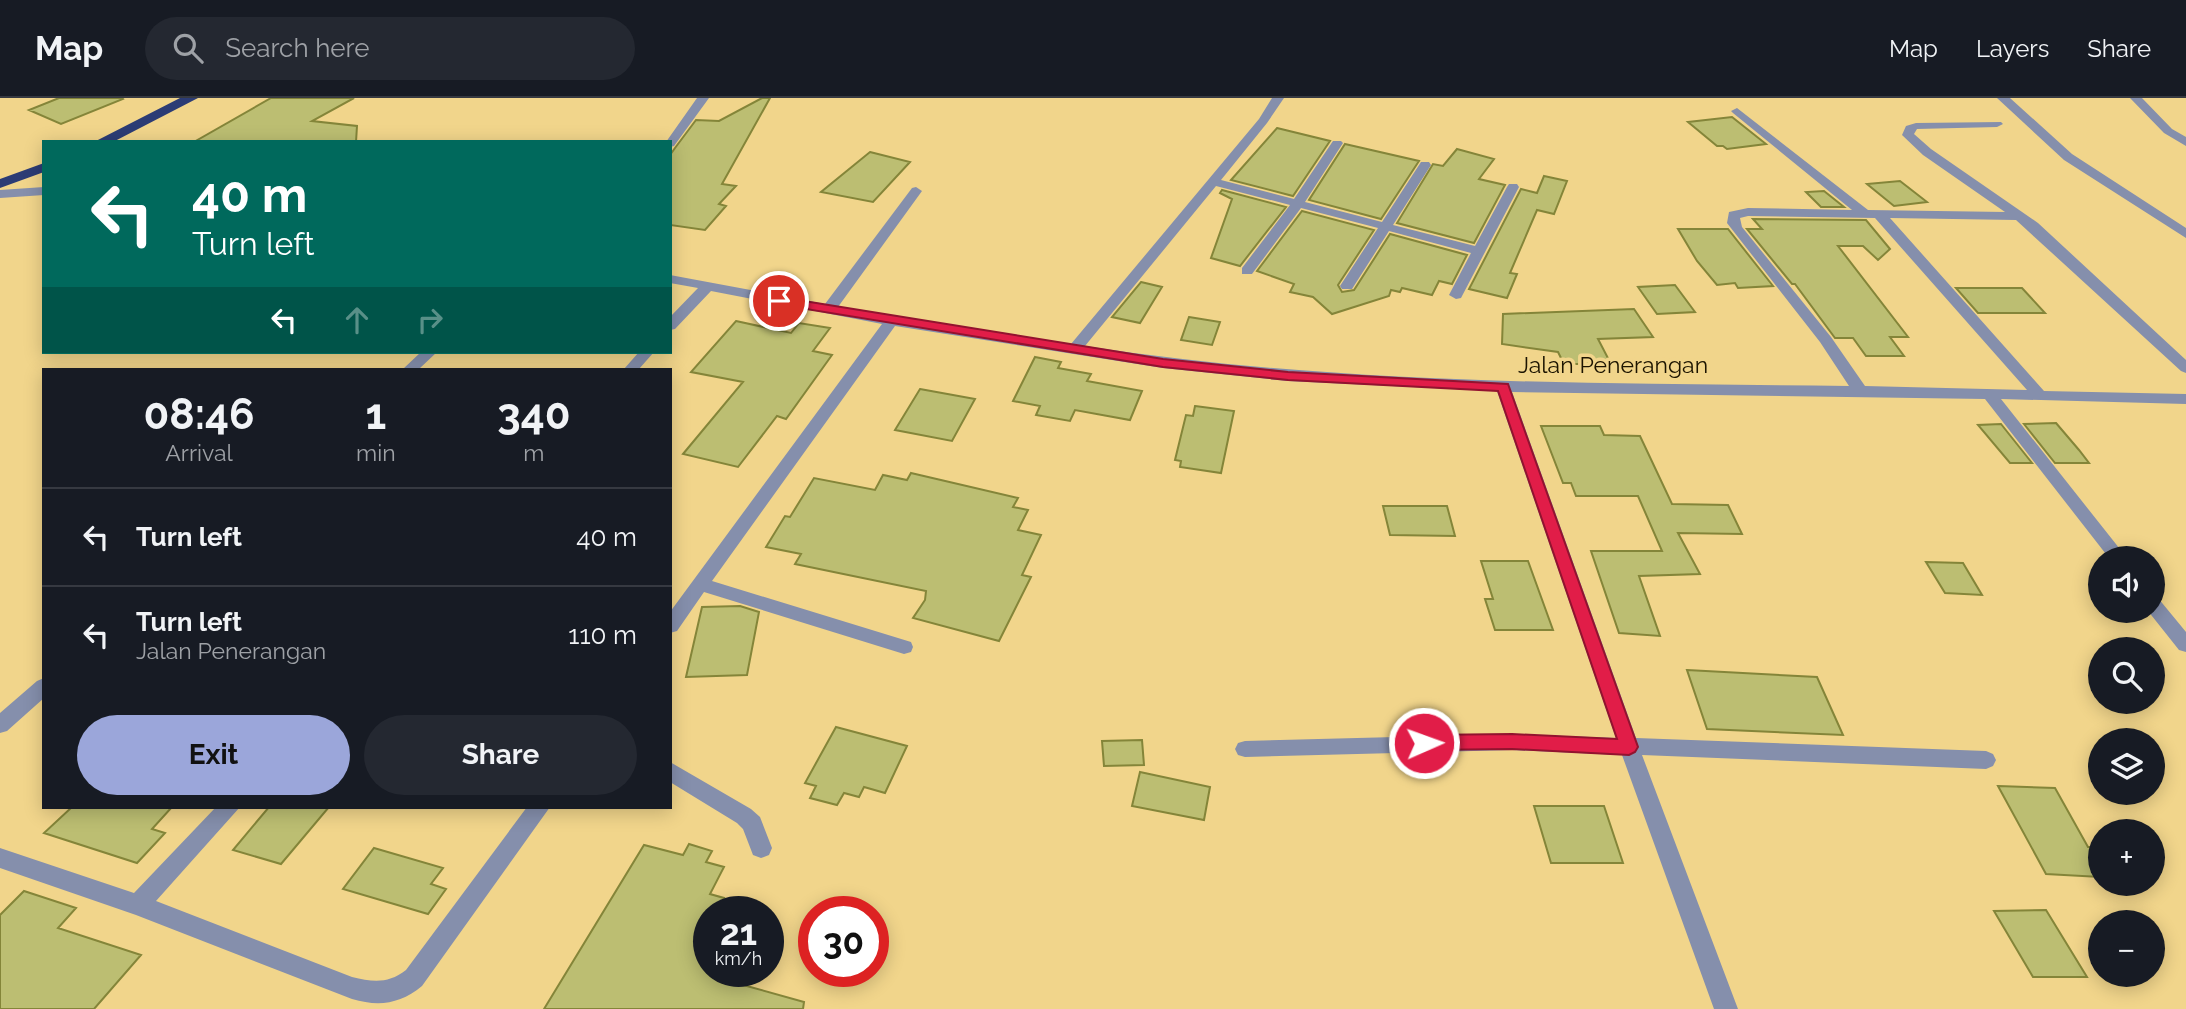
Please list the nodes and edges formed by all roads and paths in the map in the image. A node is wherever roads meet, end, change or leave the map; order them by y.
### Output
1 (191, 98) edge
2 (703, 98) edge
3 (1278, 98) edge
4 (2003, 98) edge
5 (2136, 98) edge
6 (1737, 110) dead end
7 (1997, 124) dead end
8 (105, 140) edge
9 (672, 141) edge
10 (2186, 142) edge
11 (1337, 143) dead end
12 (1425, 165) dead end
13 (42, 168) edge
14 (1212, 181) junction
15 (0, 184) edge
16 (1513, 187) dead end
17 (42, 191) edge
18 (916, 191) dead end
19 (0, 194) edge
20 (1298, 203) junction
21 (1865, 214) junction
22 (1880, 215) junction
23 (2020, 216) junction
24 (1387, 226) junction
25 (2186, 234) edge
26 (1479, 251) junction
27 (1247, 271) dead end
28 (672, 279) edge
29 (1347, 286) dead end
30 (707, 287) junction
31 (1456, 295) dead end
32 (828, 310) junction
33 (891, 321) junction
34 (672, 324) edge
35 (1075, 349) junction
36 (428, 354) edge
37 (645, 354) edge
38 (411, 368) edge
39 (632, 368) edge
40 (2186, 368) edge
41 (1503, 387) junction
42 (1860, 391) junction
43 (1989, 394) junction
44 (2042, 397) junction
45 (2186, 399) edge
46 (2109, 546) edge
47 (701, 584) junction
48 (2165, 619) edge
49 (672, 623) edge
50 (2186, 645) edge
51 (904, 647) dead end
52 (42, 689) edge
53 (0, 725) edge
54 (1629, 747) junction
55 (1245, 749) dead end
56 (1986, 760) dead end
57 (672, 772) edge
58 (227, 809) edge
59 (538, 809) edge
60 (761, 848) dead end
61 (0, 858) edge
62 (138, 905) junction
63 (1726, 1009) edge

1 - 8 highway
2 - 9 street
3 - 14 street
4 - 25 street
5 - 10 street
6 - 21 street
7 - 23 street
11 - 20 street
12 - 24 street
13 - 15 highway
14 - 20 street
14 - 35 street
16 - 26 street
17 - 19 street
18 - 32 street
20 - 24 street
20 - 27 street
21 - 22 street
21 - 42 street
22 - 23 street
22 - 44 street
23 - 40 street
24 - 26 street
24 - 29 street
26 - 31 street
28 - 30 street, Jalan Penerangan
30 - 32 street, Jalan Penerangan
30 - 34 street
32 - 33 street, Jalan Penerangan
33 - 35 street, Jalan Penerangan
33 - 47 street
35 - 41 street, Jalan Penerangan
36 - 38 street
37 - 39 street
41 - 42 street, Jalan Penerangan
41 - 54 street
42 - 43 street, Jalan Penerangan
43 - 44 street, Jalan Penerangan
43 - 46 street
44 - 45 street, Jalan Penerangan
47 - 49 street
47 - 51 street
48 - 50 street
52 - 53 street
54 - 55 street
54 - 56 street
54 - 63 street
57 - 60 street
58 - 62 street
59 - 62 street
61 - 62 street

